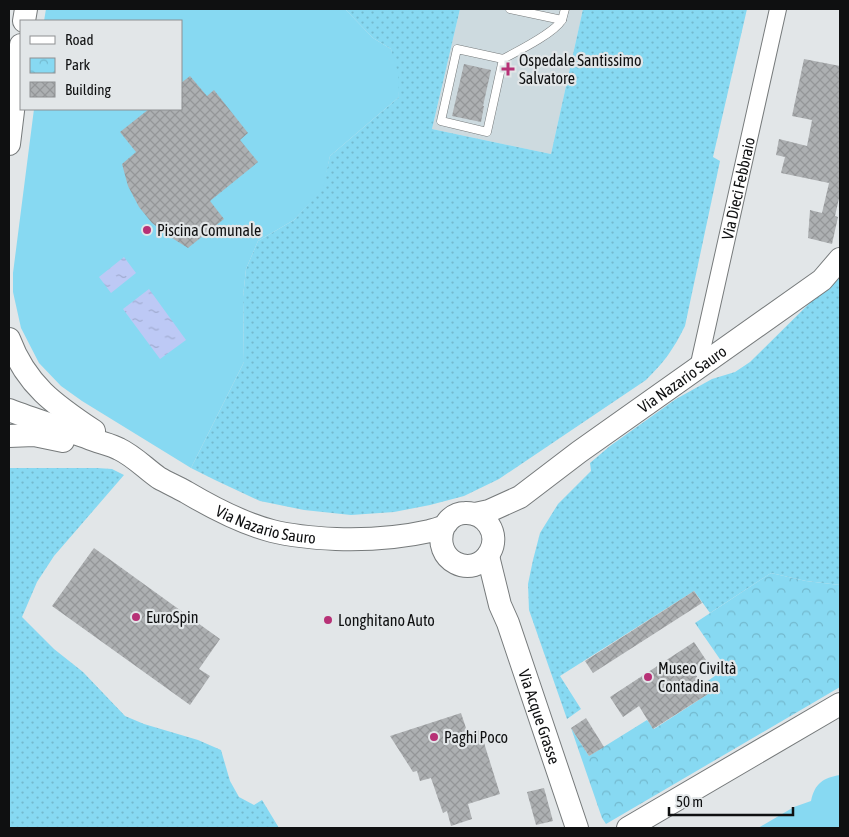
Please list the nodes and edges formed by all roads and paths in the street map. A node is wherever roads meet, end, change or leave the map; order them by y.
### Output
1 (510, 9) edge
2 (565, 9) edge
3 (778, 9) edge
4 (562, 20) junction
5 (20, 53) edge
6 (503, 59) junction
7 (9, 144) edge
8 (840, 259) edge
9 (9, 339) edge
10 (698, 368) junction
11 (9, 410) edge
12 (9, 436) edge
13 (119, 449) junction
14 (159, 478) junction
15 (520, 497) junction
16 (476, 514) junction
17 (444, 526) junction
18 (382, 538) junction
19 (491, 546) junction
20 (453, 560) junction
21 (500, 606) junction
22 (840, 704) edge
23 (840, 720) edge
24 (577, 828) edge
25 (628, 828) edge
26 (659, 828) edge

1 - 4 lane
2 - 4 lane
3 - 10 street, Via Dieci Febbraio
4 - 6 lane
5 - 7 street
6 - 6 lane
8 - 10 street, Via Nazario Sauro
9 - 13 street
10 - 15 street, Via Nazario Sauro
11 - 13 street
12 - 14 street
13 - 14 street
14 - 18 street, Via Nazario Sauro
15 - 16 street
15 - 19 street
16 - 17 street
16 - 19 street
17 - 18 street
17 - 20 street
18 - 20 street
19 - 20 street
19 - 21 street
20 - 21 street
21 - 24 street, Via Acque Grasse
22 - 25 street
23 - 26 street

